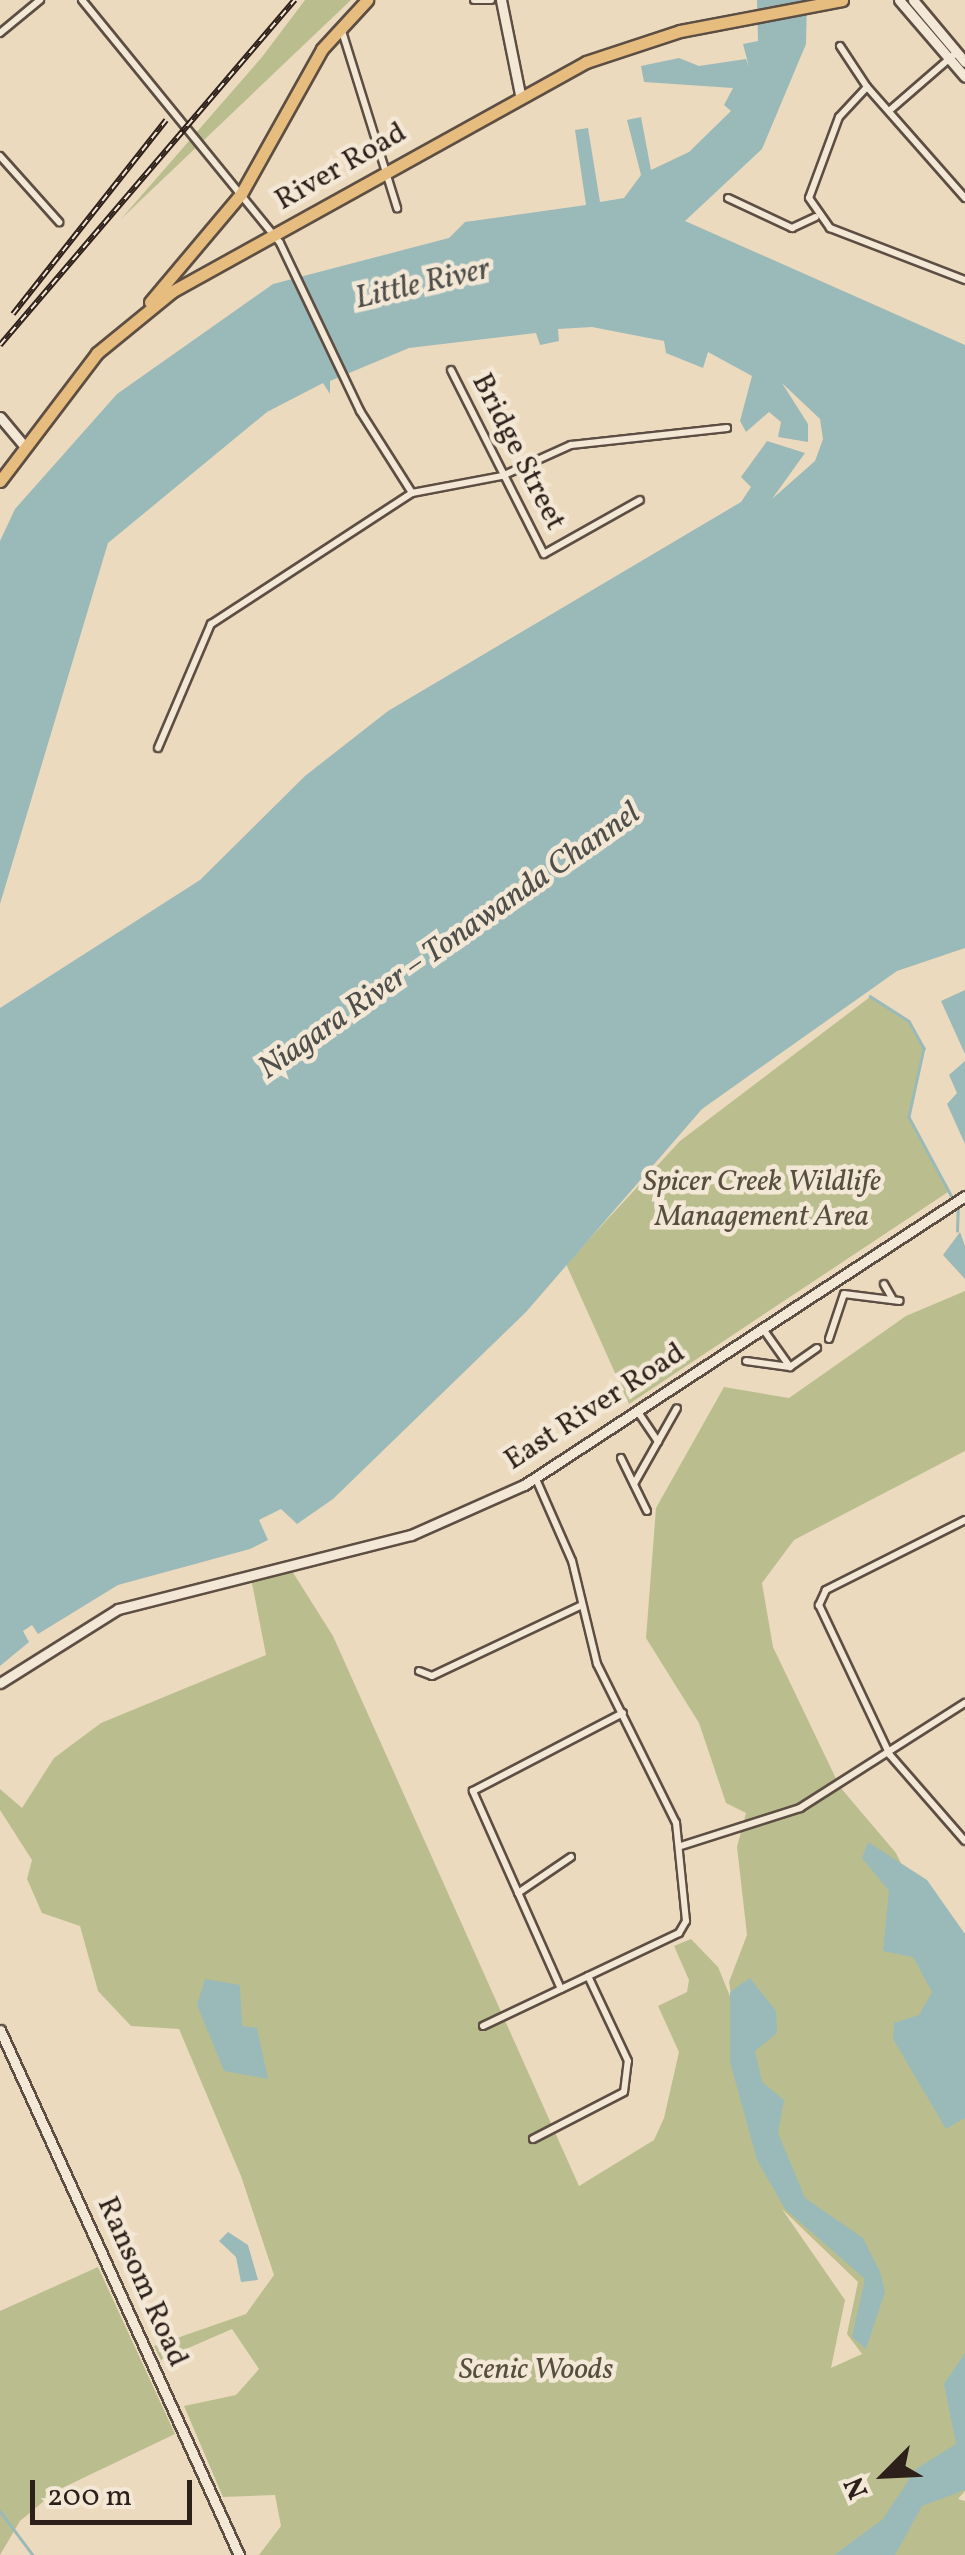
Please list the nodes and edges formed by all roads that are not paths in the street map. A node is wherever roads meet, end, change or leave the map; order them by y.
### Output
1 (40, 0) edge
2 (82, 0) edge
3 (367, 0) edge
4 (474, 0) edge
5 (491, 0) edge
6 (501, 0) edge
7 (842, 0) edge
8 (899, 0) edge
9 (912, 0) edge
10 (340, 25) junction
11 (0, 33) edge
12 (840, 46) dead end
13 (953, 55) junction
14 (965, 62) edge
15 (965, 77) edge
16 (868, 87) junction
17 (520, 94) junction
18 (889, 110) junction
19 (0, 156) edge
20 (386, 170) junction
21 (241, 194) junction
22 (728, 198) dead end
23 (965, 198) edge
24 (397, 208) dead end
25 (816, 217) junction
26 (59, 222) dead end
27 (274, 234) junction
28 (965, 280) edge
29 (145, 310) junction
30 (451, 370) dead end
31 (0, 417) edge
32 (726, 428) dead end
33 (25, 446) junction
34 (502, 476) junction
35 (0, 481) edge
36 (412, 493) junction
37 (640, 500) dead end
38 (158, 748) dead end
39 (965, 1196) edge
40 (833, 1279) junction
41 (878, 1292) junction
42 (844, 1294) junction
43 (762, 1328) junction
44 (829, 1338) dead end
45 (817, 1348) dead end
46 (746, 1362) dead end
47 (790, 1368) junction
48 (676, 1408) dead end
49 (638, 1412) junction
50 (658, 1442) junction
51 (621, 1458) dead end
52 (536, 1479) junction
53 (634, 1484) junction
54 (647, 1511) dead end
55 (965, 1520) edge
56 (582, 1605) junction
57 (420, 1670) dead end
58 (0, 1682) edge
59 (965, 1703) edge
60 (622, 1713) junction
61 (887, 1749) junction
62 (965, 1841) edge
63 (681, 1846) junction
64 (570, 1858) dead end
65 (518, 1893) junction
66 (588, 1976) junction
67 (561, 1989) junction
68 (482, 2026) dead end
69 (0, 2030) edge
70 (533, 2139) dead end
71 (239, 2555) edge

1 - 11 street
2 - 21 street
3 - 10 main road
4 - 5 street
6 - 17 main road
7 - 17 main road, River Road
8 - 13 main road
9 - 13 main road
10 - 20 street
10 - 21 main road
12 - 16 street
13 - 14 main road
13 - 15 main road
13 - 18 street
16 - 18 street
16 - 25 street
17 - 20 main road, River Road
18 - 23 street
19 - 26 street
20 - 24 street
20 - 27 main road, River Road
21 - 27 street
21 - 29 main road
22 - 25 street
25 - 28 street
27 - 29 main road, River Road
27 - 36 street
29 - 33 main road, River Road
30 - 34 street, Bridge Street
31 - 33 main road
32 - 34 street
33 - 35 main road, River Road
34 - 36 street
34 - 37 street, Bridge Street
36 - 38 street
39 - 40 main road, East River Road
40 - 42 street
40 - 43 main road, East River Road
41 - 41 street
41 - 42 street
42 - 44 street
43 - 47 street
43 - 49 main road, East River Road
45 - 47 street
46 - 47 street
48 - 50 street
49 - 50 street
49 - 52 main road, East River Road
50 - 53 street
51 - 53 street
52 - 56 street
52 - 58 main road, East River Road
53 - 54 street
55 - 61 street
56 - 57 street
56 - 60 street
59 - 61 street
60 - 63 street
60 - 65 street
61 - 62 street
61 - 63 street
63 - 66 street
64 - 65 street
65 - 67 street
66 - 67 street
66 - 70 street
67 - 68 street
69 - 71 main road, Ransom Road

